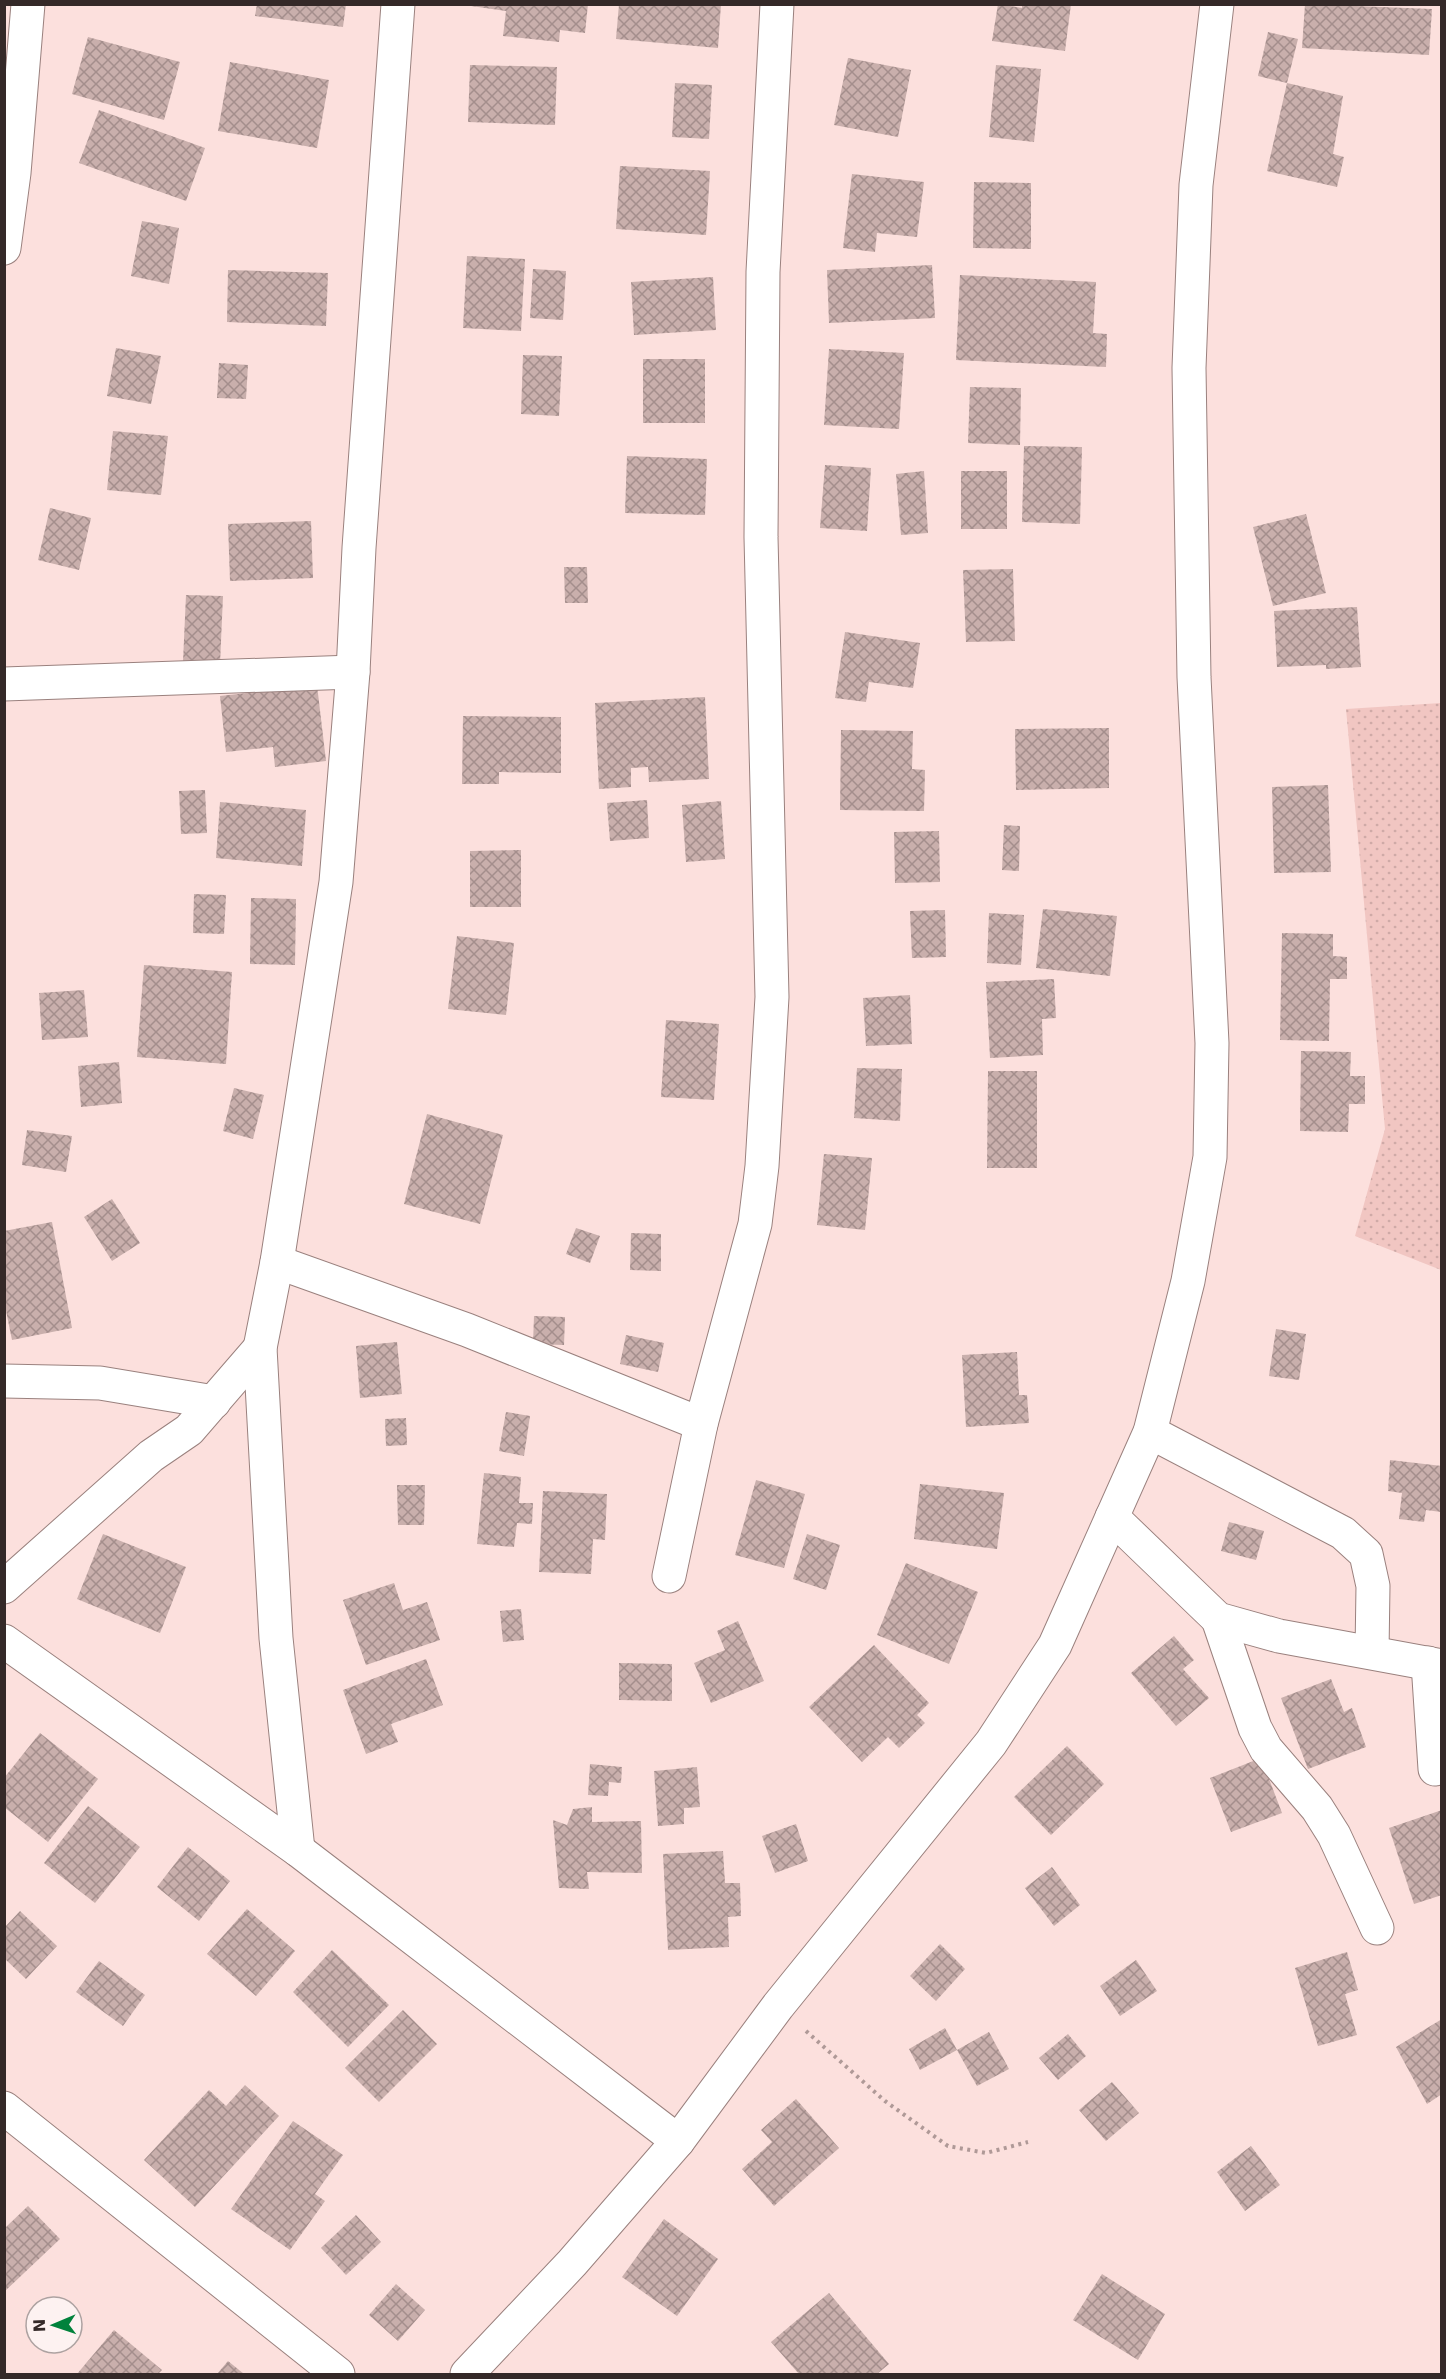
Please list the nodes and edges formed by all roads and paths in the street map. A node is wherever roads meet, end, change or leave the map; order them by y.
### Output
1 (28, 4) edge
2 (398, 4) edge
3 (777, 4) edge
4 (1217, 4) edge
5 (4, 248) edge
6 (353, 672) junction
7 (4, 684) edge
8 (277, 1262) junction
9 (260, 1348) junction
10 (4, 1381) edge
11 (214, 1402) junction
12 (701, 1424) junction
13 (1150, 1432) junction
14 (1112, 1517) junction
15 (669, 1576) dead end
16 (4, 1587) edge
17 (1218, 1619) junction
18 (4, 1641) edge
19 (1372, 1652) junction
20 (1435, 1665) edge
21 (1435, 1769) dead end
22 (298, 1850) junction
23 (1377, 1928) dead end
24 (778, 2006) junction
25 (4, 2108) edge
26 (678, 2141) junction
27 (1028, 2142) dead end
28 (338, 2374) edge
29 (467, 2374) edge

1 - 5 street
2 - 6 street
3 - 12 street
4 - 13 street
6 - 7 street
6 - 8 street
8 - 9 street
8 - 12 street
9 - 11 street
9 - 22 street
10 - 11 street
11 - 16 street
12 - 15 street
13 - 14 street
13 - 19 street
14 - 17 street
14 - 24 street
17 - 19 street
17 - 23 street
18 - 22 street
19 - 20 street
20 - 21 street
22 - 26 street
24 - 26 street
24 - 27 path
25 - 28 street
26 - 29 street

